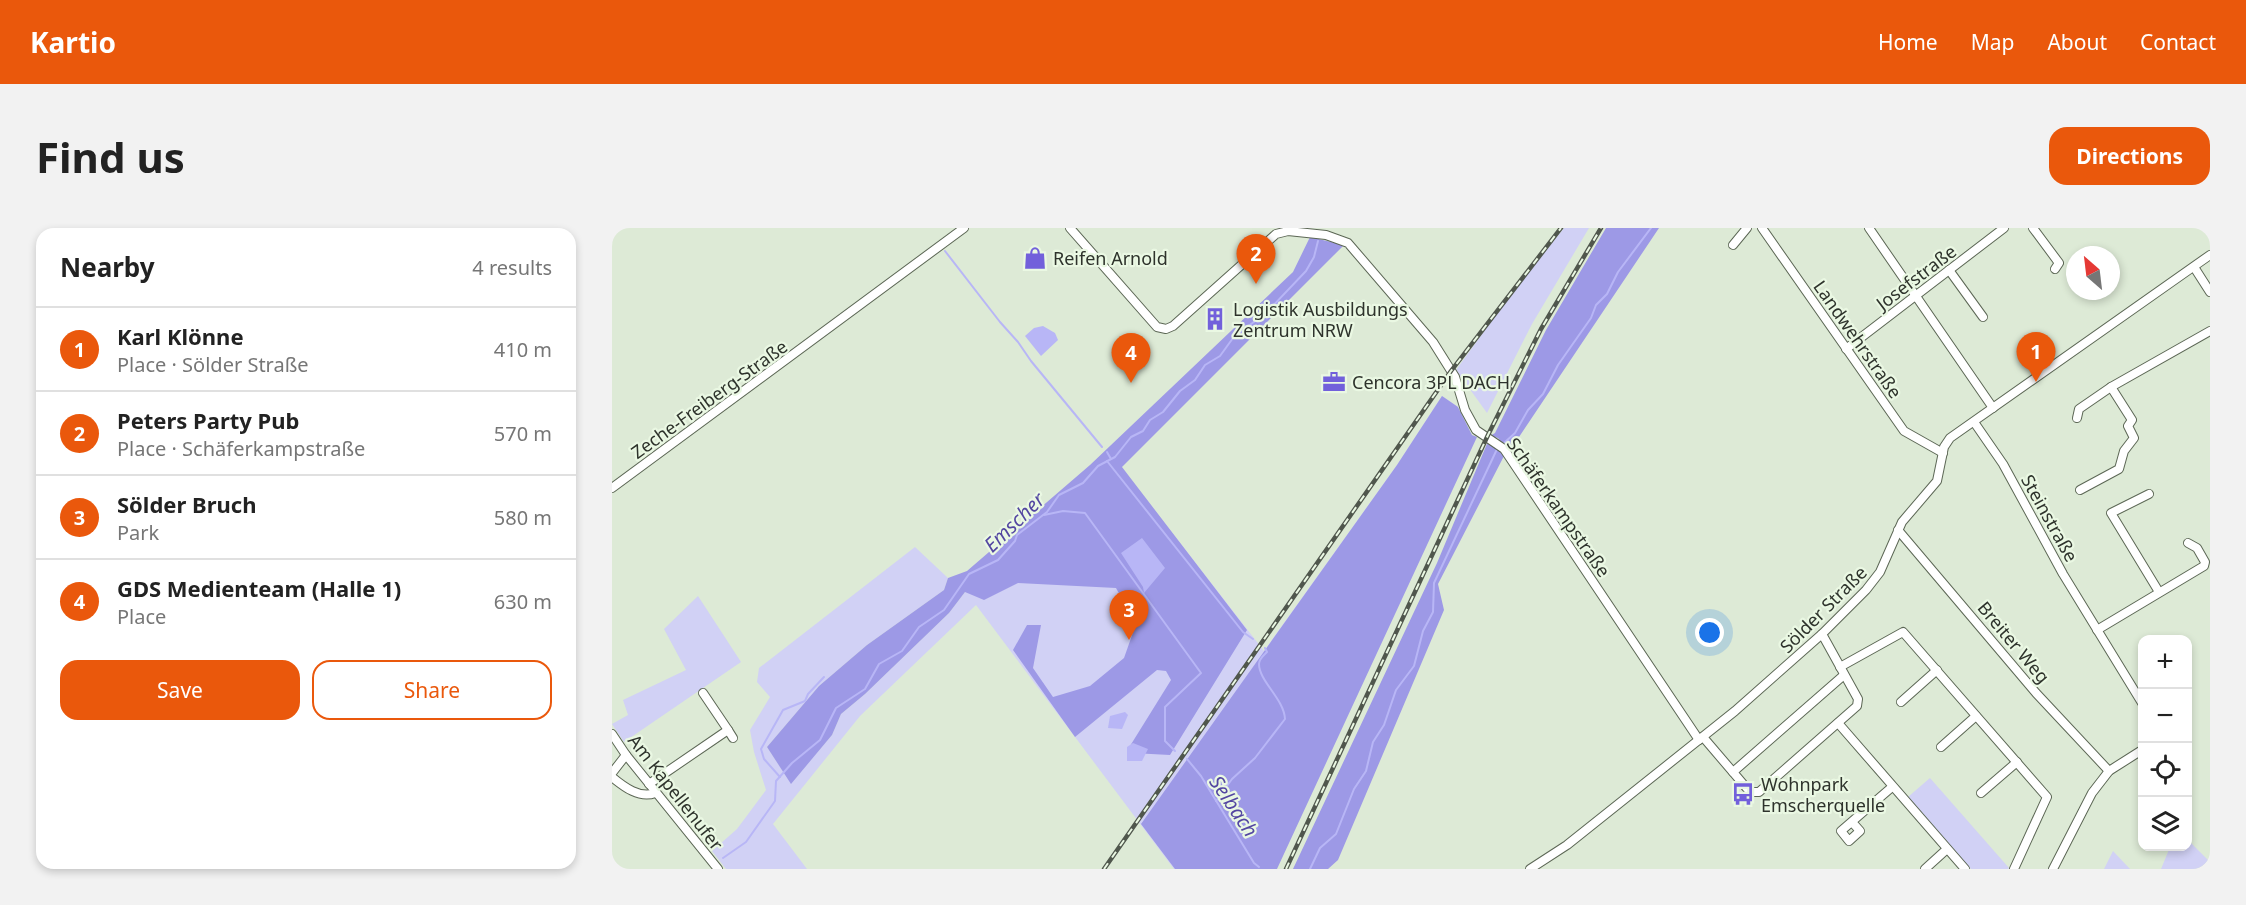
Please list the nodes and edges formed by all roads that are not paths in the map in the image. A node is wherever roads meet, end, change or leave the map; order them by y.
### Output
1 (964, 228) edge
2 (1070, 228) edge
3 (1747, 228) edge
4 (1762, 228) edge
5 (1869, 228) edge
6 (2004, 228) edge
7 (2033, 228) edge
8 (1733, 245) dead end
9 (2210, 255) edge
10 (2194, 267) junction
11 (2055, 269) dead end
12 (1949, 270) junction
13 (2210, 292) edge
14 (1915, 296) junction
15 (1983, 317) dead end
16 (2210, 331) edge
17 (1846, 349) junction
18 (2111, 387) junction
19 (1993, 408) junction
20 (2077, 418) dead end
21 (1974, 422) junction
22 (1943, 453) junction
23 (612, 488) edge
24 (2080, 490) dead end
25 (2149, 494) dead end
26 (1898, 530) junction
27 (2188, 543) dead end
28 (2159, 592) junction
29 (2097, 630) junction
30 (1822, 634) junction
31 (1840, 667) junction
32 (1937, 670) junction
33 (1845, 675) junction
34 (703, 693) dead end
35 (2138, 697) edge
36 (1901, 702) dead end
37 (1976, 716) junction
38 (1838, 723) junction
39 (728, 730) junction
40 (612, 734) edge
41 (733, 738) dead end
42 (1701, 739) junction
43 (1941, 747) dead end
44 (2138, 753) edge
45 (626, 755) junction
46 (2017, 762) junction
47 (2109, 771) junction
48 (1733, 772) junction
49 (612, 775) edge
50 (649, 784) junction
51 (1892, 787) junction
52 (655, 793) junction
53 (1981, 793) dead end
54 (1852, 822) dead end
55 (1947, 849) junction
56 (2054, 868) edge
57 (717, 869) edge
58 (1530, 869) edge
59 (1925, 869) edge
60 (1965, 869) edge
61 (2014, 869) edge

1 - 23 street, Zeche-Freiberg-Straße
2 - 42 street, Schäferkampstraße
3 - 8 street
4 - 17 street, Landwehrstraße
5 - 14 street
6 - 12 street, Josefstraße
7 - 11 street
9 - 10 street, Sölder Straße
10 - 13 street
10 - 19 street, Sölder Straße
12 - 14 street, Josefstraße
12 - 15 street
14 - 17 street, Josefstraße
14 - 19 street
16 - 18 street
17 - 22 street, Landwehrstraße
18 - 20 street
18 - 24 street
19 - 21 street, Sölder Straße
21 - 22 street, Sölder Straße
21 - 29 street, Steinstraße
22 - 26 street, Sölder Straße
25 - 28 street
26 - 30 street, Sölder Straße
26 - 47 street, Breiter Weg
27 - 28 street
28 - 29 street
29 - 35 street, Steinstraße
30 - 31 street
30 - 42 street, Sölder Straße
31 - 32 street
31 - 33 street
32 - 36 street
32 - 37 street
33 - 38 street
33 - 48 street
34 - 39 street
37 - 43 street
37 - 46 street
38 - 48 street
38 - 51 street
39 - 41 street
39 - 50 street
40 - 45 street, Am Kapellenufer
42 - 48 street
42 - 58 street, Sölder Straße
44 - 47 street
45 - 49 street
45 - 50 street, Am Kapellenufer
46 - 53 street
46 - 61 street
47 - 56 street
49 - 52 street
50 - 52 street, Am Kapellenufer
51 - 54 street
51 - 55 street
52 - 57 street, Am Kapellenufer
55 - 59 street
55 - 60 street

